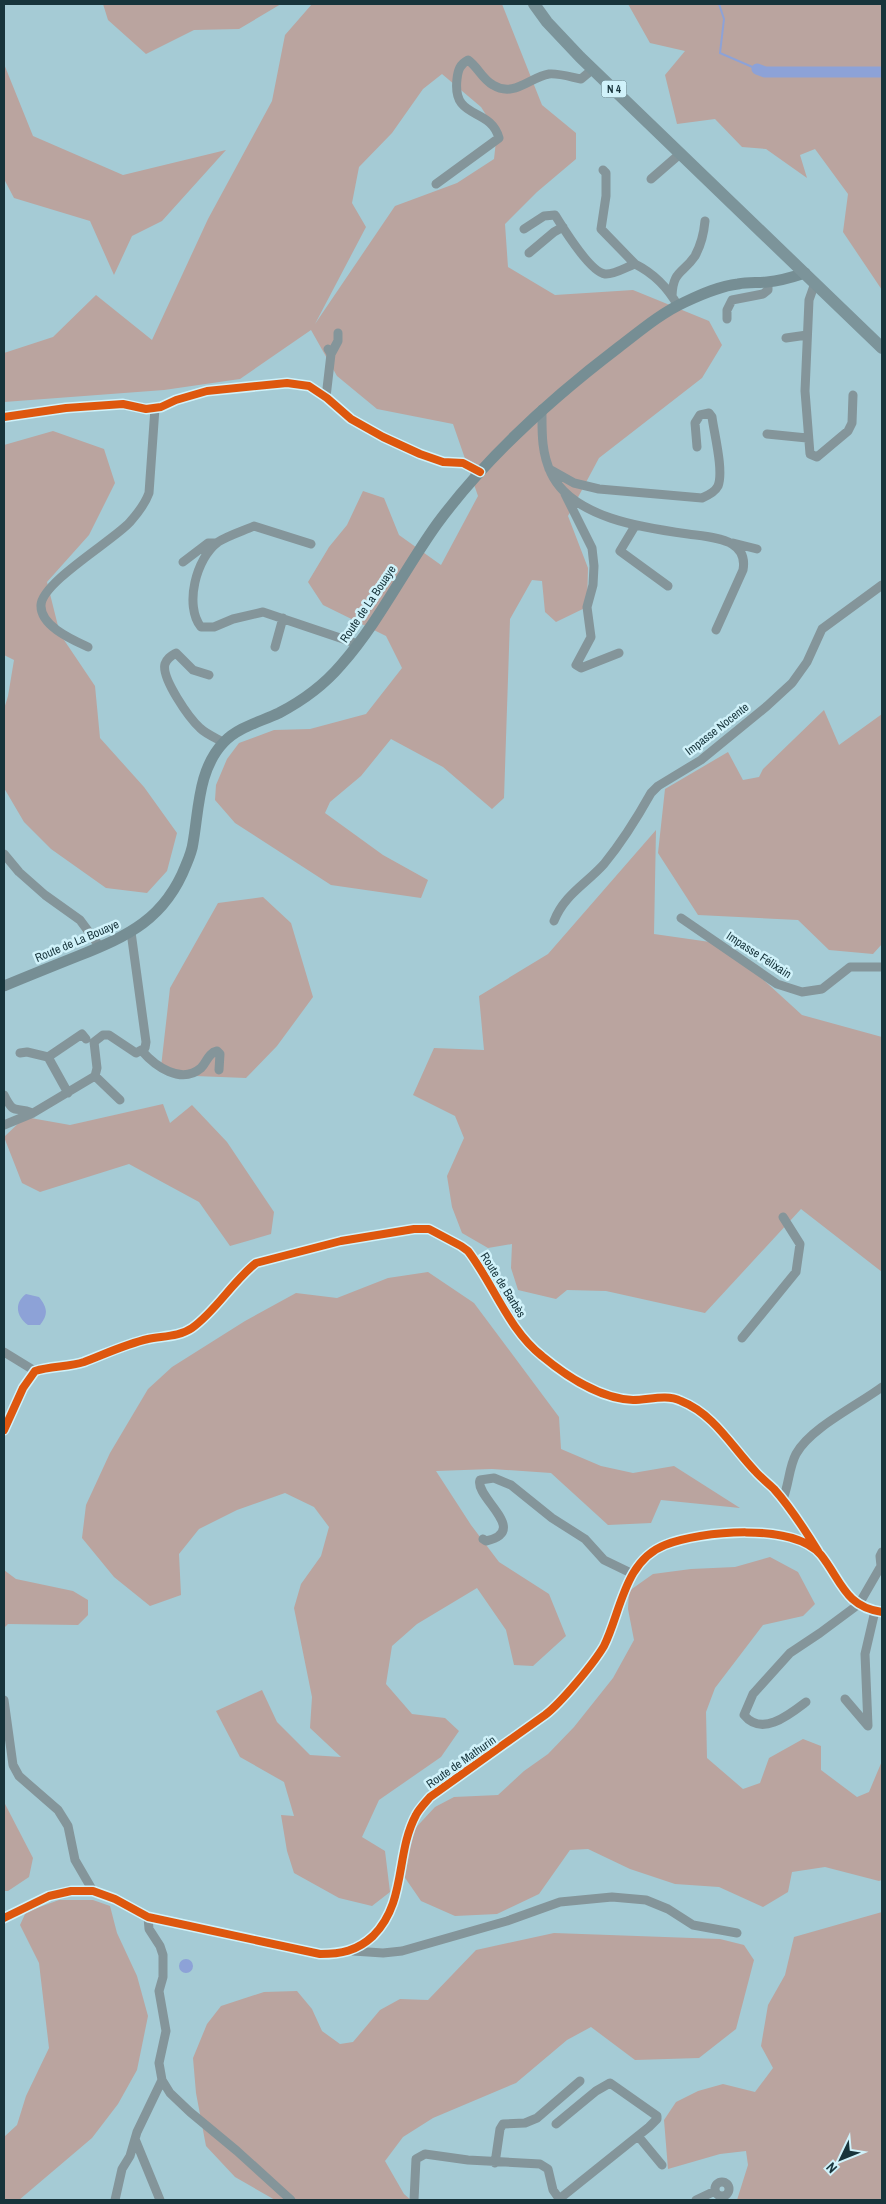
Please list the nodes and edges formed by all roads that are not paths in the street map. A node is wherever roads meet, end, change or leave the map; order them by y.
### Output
1 (534, 4) edge
2 (593, 69) junction
3 (681, 153) junction
4 (603, 170) dead end
5 (651, 179) dead end
6 (436, 184) dead end
7 (705, 220) dead end
8 (563, 227) junction
9 (524, 229) dead end
10 (528, 253) dead end
11 (635, 264) junction
12 (805, 272) junction
13 (768, 282) junction
14 (815, 283) junction
15 (675, 301) junction
16 (727, 319) dead end
17 (338, 333) dead end
18 (807, 335) junction
19 (786, 338) dead end
20 (882, 348) edge
21 (853, 395) dead end
22 (326, 397) junction
23 (154, 408) junction
24 (542, 409) junction
25 (4, 417) edge
26 (767, 434) dead end
27 (808, 438) junction
28 (697, 447) dead end
29 (549, 469) junction
30 (480, 472) junction
31 (564, 491) junction
32 (634, 526) junction
33 (729, 542) junction
34 (217, 543) junction
35 (311, 544) dead end
36 (757, 548) dead end
37 (183, 562) dead end
38 (668, 586) dead end
39 (882, 586) edge
40 (283, 618) junction
41 (716, 630) dead end
42 (358, 644) junction
43 (88, 647) dead end
44 (275, 648) dead end
45 (619, 653) dead end
46 (209, 675) dead end
47 (223, 742) junction
48 (4, 854) edge
49 (681, 918) dead end
50 (554, 921) dead end
51 (131, 932) junction
52 (100, 947) junction
53 (882, 968) edge
54 (4, 986) edge
55 (86, 1039) dead end
56 (142, 1051) junction
57 (20, 1053) dead end
58 (48, 1057) junction
59 (219, 1070) dead end
60 (95, 1076) junction
61 (68, 1093) junction
62 (4, 1095) edge
63 (120, 1100) dead end
64 (33, 1113) junction
65 (4, 1125) edge
66 (783, 1218) dead end
67 (742, 1338) dead end
68 (4, 1352) edge
69 (35, 1371) junction
70 (882, 1387) edge
71 (4, 1430) edge
72 (783, 1499) junction
73 (483, 1540) dead end
74 (882, 1552) edge
75 (820, 1554) junction
76 (633, 1574) junction
77 (859, 1604) junction
78 (879, 1611) edge
79 (4, 1700) edge
80 (845, 1700) dead end
81 (806, 1702) dead end
82 (93, 1891) junction
83 (148, 1917) junction
84 (4, 1918) edge
85 (737, 1933) dead end
86 (352, 1950) junction
87 (162, 2080) junction
88 (580, 2080) dead end
89 (556, 2124) dead end
90 (638, 2136) junction
91 (135, 2139) junction
92 (495, 2162) junction
93 (662, 2165) dead end
94 (715, 2191) dead end
95 (115, 2200) edge
96 (160, 2200) edge
97 (291, 2200) edge
98 (414, 2200) edge
99 (559, 2200) edge
100 (696, 2200) edge

1 - 2 highway, N 4
2 - 3 highway, N 4
2 - 6 street
3 - 5 street
3 - 12 highway, N 4
4 - 11 street
7 - 15 street
8 - 9 street
8 - 10 street
8 - 11 street
11 - 15 street
12 - 13 main road, Route de La Bouaye
12 - 14 highway, N 4
13 - 15 main road, Route de La Bouaye
13 - 16 street
14 - 18 street
14 - 20 highway, N 4
15 - 24 main road, Route de La Bouaye
17 - 22 street
18 - 19 street
18 - 27 street
21 - 27 street
22 - 23 street
22 - 30 street
23 - 25 street
23 - 43 street
24 - 29 street
24 - 30 main road, Route de La Bouaye
26 - 27 street
28 - 29 street
29 - 31 street
30 - 42 main road, Route de La Bouaye
31 - 32 street
31 - 45 street
32 - 33 street
32 - 38 street
33 - 36 street
33 - 41 street
34 - 35 street
34 - 37 street
34 - 40 street
39 - 50 street, Impasse Nocente
40 - 42 street
40 - 44 street
42 - 47 main road, Route de La Bouaye
46 - 47 street
47 - 51 main road, Route de La Bouaye
48 - 52 street
49 - 53 street, Impasse Félixain
51 - 52 main road, Route de La Bouaye
51 - 56 street
52 - 54 main road, Route de La Bouaye
55 - 58 street
56 - 59 street
56 - 60 street
57 - 58 street
58 - 61 street
60 - 61 street
60 - 63 street
61 - 64 street
62 - 64 street
64 - 65 street
66 - 67 street
68 - 69 street
69 - 71 street
69 - 72 street, Route de Barbès
70 - 72 street
72 - 75 street, Route de Barbès
73 - 76 street
74 - 77 street
75 - 76 street, Route de Mathurin
75 - 77 street, Route de Mathurin
76 - 86 street, Route de Mathurin
77 - 78 street, Route de Mathurin
77 - 81 street
78 - 80 street
79 - 82 street
82 - 83 street, Route de Mathurin
82 - 84 street, Route de Mathurin
83 - 86 street, Route de Mathurin
83 - 87 street
85 - 86 street
87 - 91 street
87 - 97 street
88 - 92 street
89 - 90 street
90 - 93 street
90 - 99 street
91 - 95 street
91 - 96 street
92 - 98 street
92 - 99 street
94 - 100 street

